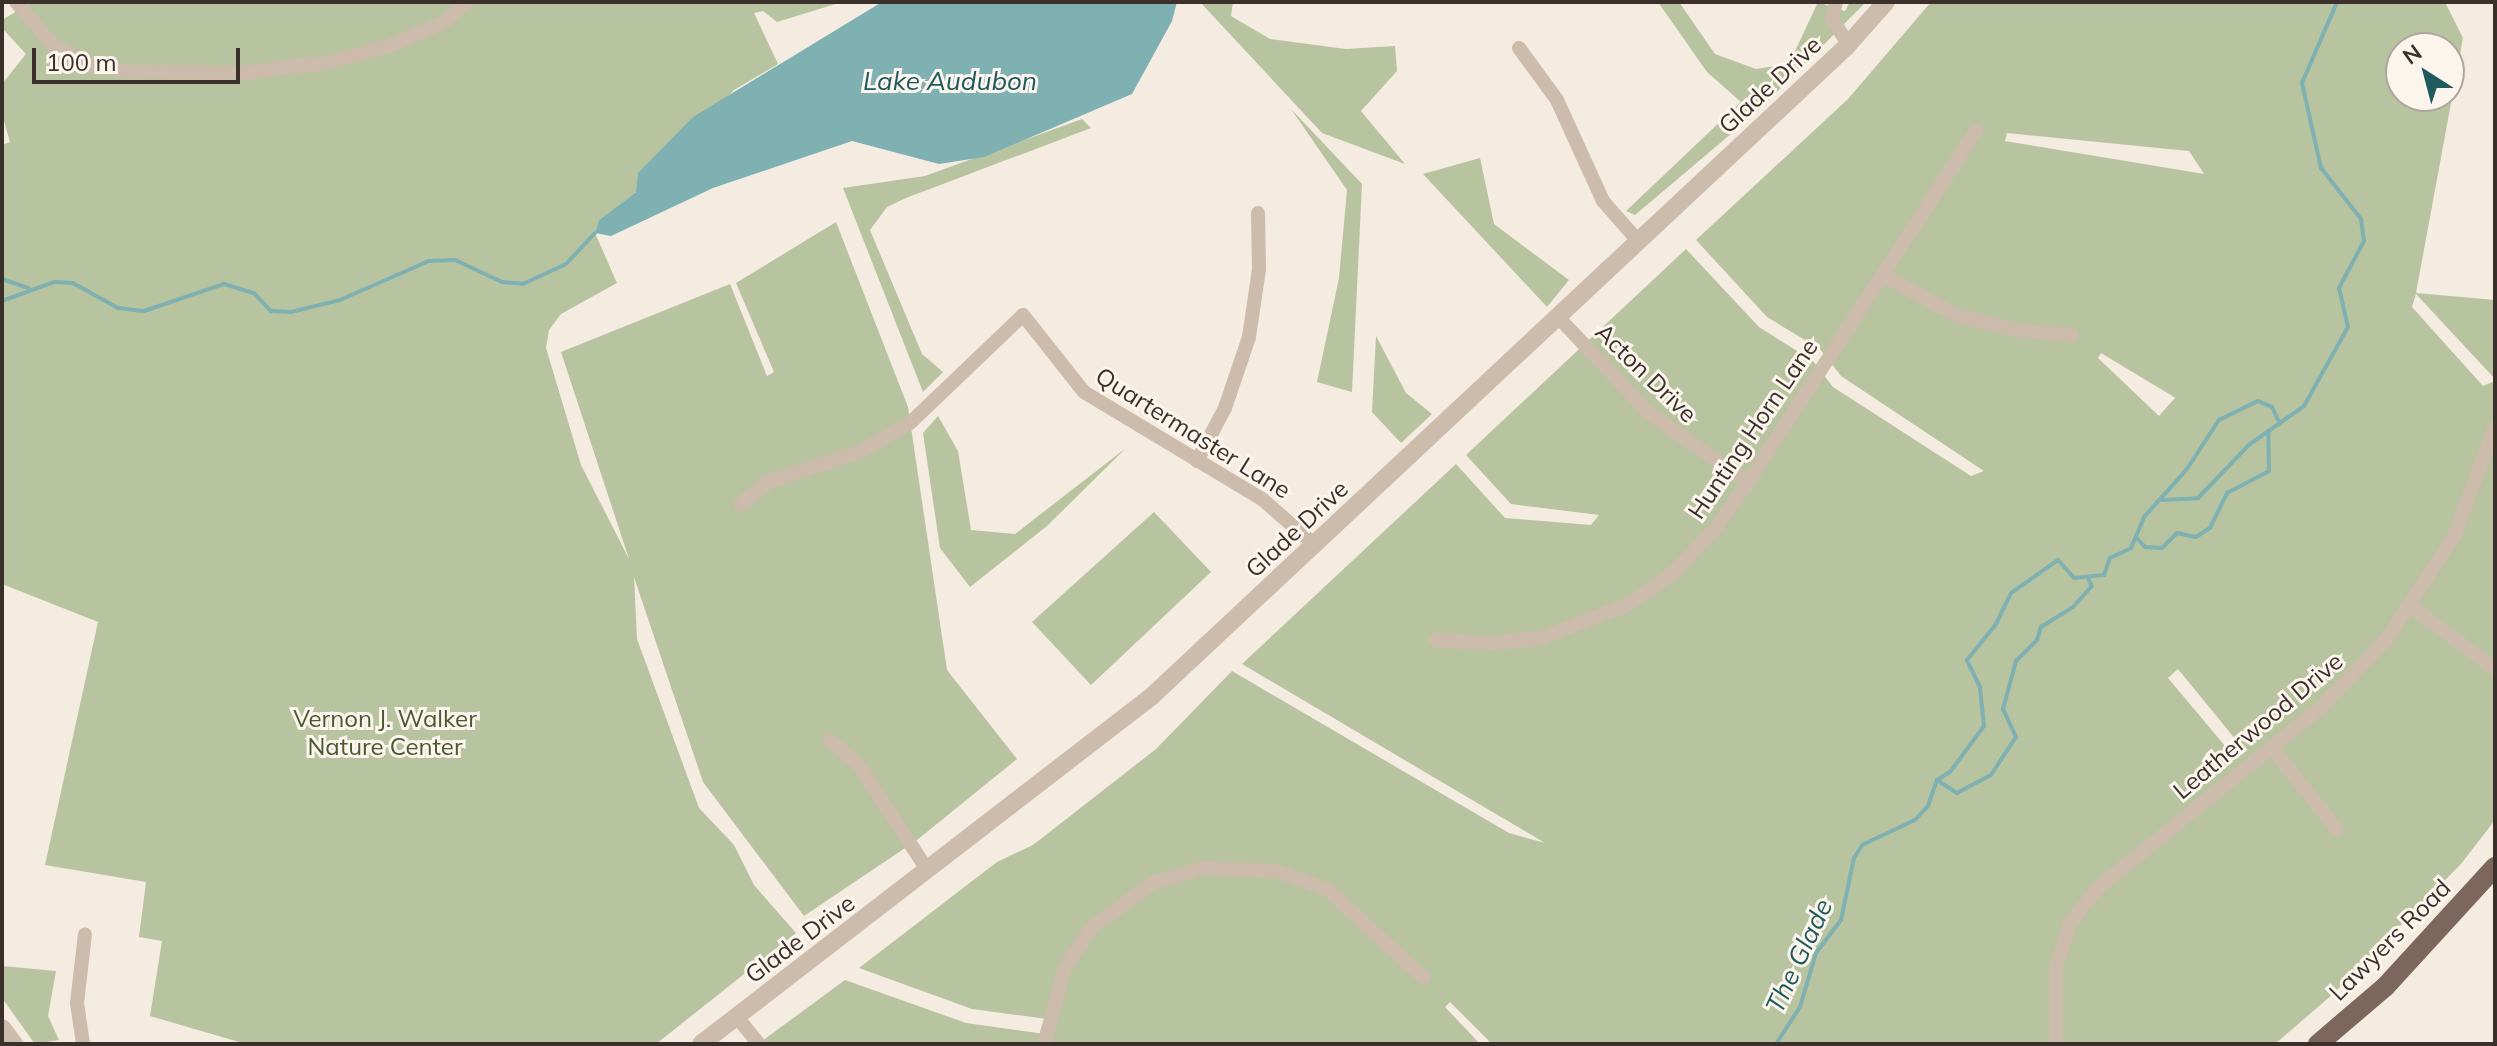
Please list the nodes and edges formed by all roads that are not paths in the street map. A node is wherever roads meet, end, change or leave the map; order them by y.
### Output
1 (16, 2) edge
2 (467, 2) edge
3 (1836, 2) edge
4 (1886, 2) edge
5 (1848, 44) junction
6 (1519, 48) dead end
7 (1976, 131) dead end
8 (1258, 213) dead end
9 (1639, 242) junction
10 (1882, 275) junction
11 (1558, 317) junction
12 (2072, 335) dead end
13 (2495, 427) edge
14 (1197, 461) junction
15 (1748, 482) junction
16 (741, 504) dead end
17 (1315, 545) junction
18 (2412, 607) junction
19 (1435, 640) dead end
20 (2495, 669) edge
21 (830, 740) dead end
22 (2272, 748) junction
23 (2337, 829) dead end
24 (2495, 867) edge
25 (928, 871) junction
26 (85, 934) dead end
27 (1424, 978) dead end
28 (737, 1017) junction
29 (2, 1028) edge
30 (2056, 1043) edge
31 (14, 1044) edge
32 (83, 1044) edge
33 (701, 1044) edge
34 (759, 1044) edge
35 (1044, 1044) edge
36 (2318, 1044) edge

1 - 2 street
3 - 5 street
4 - 5 street, Glade Drive
5 - 9 street, Glade Drive
6 - 9 street
7 - 10 street, Hunting Horn Lane
8 - 14 street
9 - 11 street, Glade Drive
10 - 12 street
10 - 15 street, Hunting Horn Lane
11 - 15 street, Acton Drive
11 - 17 street, Glade Drive
13 - 18 street, Leatherwood Drive
14 - 16 street, Quartermaster Lane
14 - 17 street, Quartermaster Lane
15 - 19 street, Hunting Horn Lane
17 - 25 street, Glade Drive
18 - 20 street
18 - 22 street, Leatherwood Drive
21 - 25 street
22 - 23 street
22 - 30 street, Leatherwood Drive
24 - 36 main road, Lawyers Road
25 - 28 street, Glade Drive
26 - 32 street
27 - 35 street
28 - 33 street, Glade Drive
28 - 34 street
29 - 31 street

